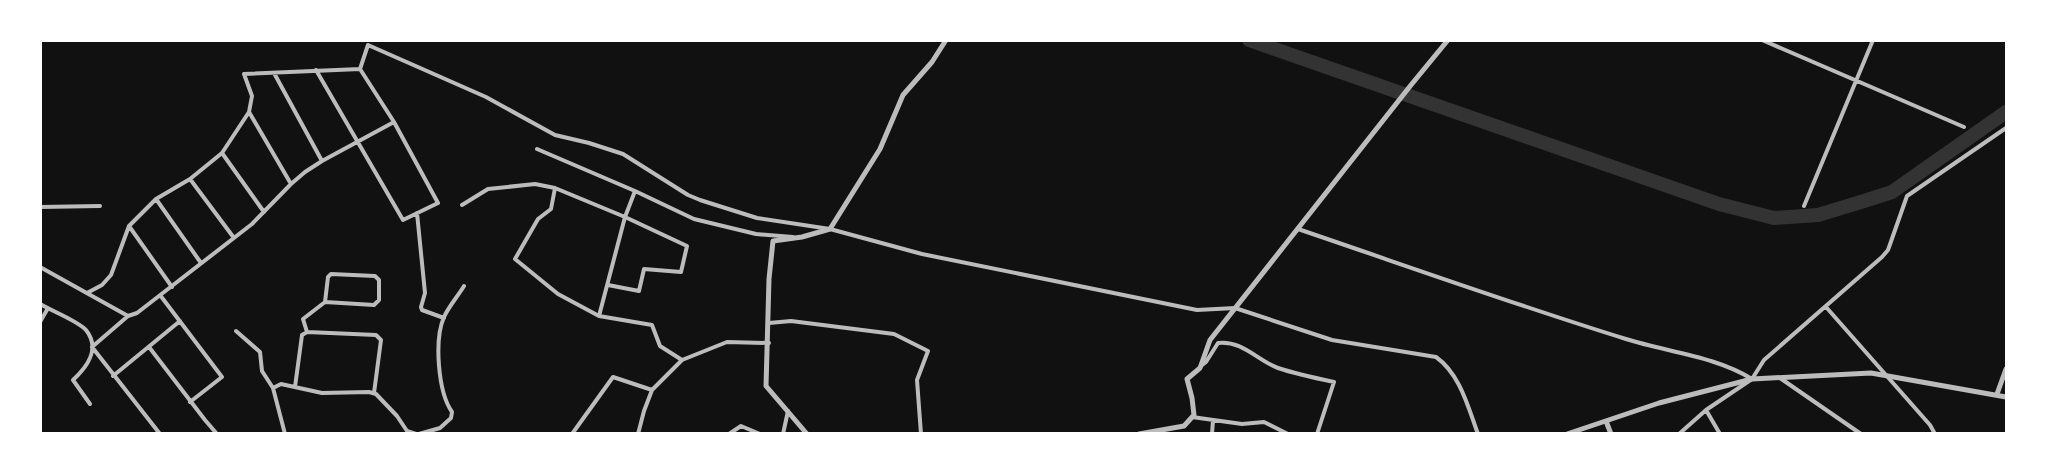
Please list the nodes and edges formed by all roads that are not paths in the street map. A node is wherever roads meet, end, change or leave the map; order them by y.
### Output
1 (946, 40) edge
2 (1448, 40) edge
3 (1762, 40) edge
4 (1873, 40) edge
5 (360, 69) junction
6 (316, 70) junction
7 (274, 73) junction
8 (1856, 80) junction
9 (249, 112) junction
10 (394, 122) junction
11 (1964, 127) dead end
12 (2007, 128) edge
13 (358, 141) junction
14 (537, 149) dead end
15 (222, 153) junction
16 (322, 161) junction
17 (190, 179) junction
18 (291, 184) junction
19 (555, 188) junction
20 (635, 191) junction
21 (156, 199) junction
22 (462, 205) dead end
23 (100, 206) dead end
24 (1804, 206) dead end
25 (40, 207) edge
26 (264, 212) junction
27 (417, 213) junction
28 (625, 217) junction
29 (129, 226) junction
30 (830, 229) junction
31 (1296, 229) junction
32 (802, 237) junction
33 (234, 238) junction
34 (201, 263) junction
35 (40, 267) edge
36 (608, 285) junction
37 (464, 286) dead end
38 (172, 287) junction
39 (87, 293) junction
40 (160, 295) junction
41 (325, 302) junction
42 (40, 304) edge
43 (1826, 307) junction
44 (48, 308) junction
45 (1235, 308) junction
46 (128, 316) junction
47 (599, 316) junction
48 (444, 318) junction
49 (180, 321) junction
50 (40, 322) edge
51 (769, 323) junction
52 (236, 331) dead end
53 (307, 332) junction
54 (768, 343) junction
55 (92, 347) junction
56 (149, 347) junction
57 (682, 360) junction
58 (1200, 368) junction
59 (2007, 369) edge
60 (1884, 374) junction
61 (113, 376) junction
62 (1780, 378) junction
63 (1752, 380) junction
64 (295, 387) junction
65 (273, 388) junction
66 (652, 390) junction
67 (374, 393) junction
68 (1997, 394) junction
69 (2007, 397) edge
70 (190, 402) junction
71 (90, 404) dead end
72 (1706, 410) junction
73 (788, 411) junction
74 (1192, 417) junction
75 (1213, 420) junction
76 (1606, 421) junction
77 (160, 434) edge
78 (217, 434) edge
79 (285, 434) edge
80 (418, 434) edge
81 (572, 434) edge
82 (638, 434) edge
83 (729, 434) edge
84 (760, 434) edge
85 (783, 434) edge
86 (807, 434) edge
87 (921, 434) edge
88 (1139, 434) edge
89 (1212, 434) edge
90 (1288, 434) edge
91 (1317, 434) edge
92 (1478, 434) edge
93 (1567, 434) edge
94 (1611, 434) edge
95 (1680, 434) edge
96 (1720, 434) edge
97 (1861, 434) edge
98 (1935, 434) edge

1 - 30 street
2 - 31 street
3 - 8 street
4 - 8 street
5 - 6 street
5 - 10 street
5 - 30 street
6 - 7 street
6 - 13 street
7 - 9 street
7 - 16 street
8 - 11 street
8 - 24 street
9 - 15 street
9 - 18 street
10 - 13 street
10 - 27 street
12 - 43 street
13 - 16 street
13 - 27 street
14 - 20 street
15 - 17 street
15 - 26 street
16 - 18 street
17 - 21 street
17 - 33 street
18 - 26 street
19 - 22 street
19 - 28 street
19 - 47 street
20 - 28 street
20 - 32 street
21 - 29 street
21 - 34 street
23 - 25 street
26 - 33 street
27 - 48 street
28 - 36 street
28 - 36 street
29 - 38 street
29 - 39 street
30 - 32 street
30 - 45 street
31 - 45 street
31 - 63 street
32 - 51 street
33 - 34 street
34 - 38 street
35 - 39 street
36 - 47 street
37 - 48 street
38 - 40 street
39 - 46 street
40 - 46 street
40 - 49 street
41 - 41 street
41 - 53 street
42 - 44 street
43 - 60 street
43 - 63 street
44 - 50 street
44 - 55 street
45 - 58 street
45 - 92 street
46 - 55 street
47 - 57 street
48 - 80 street
49 - 56 street
49 - 70 street
51 - 54 street
51 - 87 street
52 - 65 street
53 - 64 street
53 - 67 street
54 - 57 street
54 - 73 street
55 - 61 street
55 - 71 street
56 - 61 street
56 - 70 street
57 - 66 street
58 - 74 street
58 - 91 street
59 - 68 street
60 - 62 street
60 - 68 street
60 - 98 street
61 - 77 street
62 - 63 street
62 - 97 street
63 - 72 street
63 - 76 street
64 - 65 street
64 - 67 street
65 - 79 street
66 - 81 street
66 - 82 street
67 - 80 street
68 - 69 street
70 - 78 street
72 - 95 street
72 - 96 street
73 - 85 street
73 - 86 street
74 - 75 street
74 - 88 street
75 - 89 street
75 - 90 street
76 - 93 street
76 - 94 street
83 - 84 street

